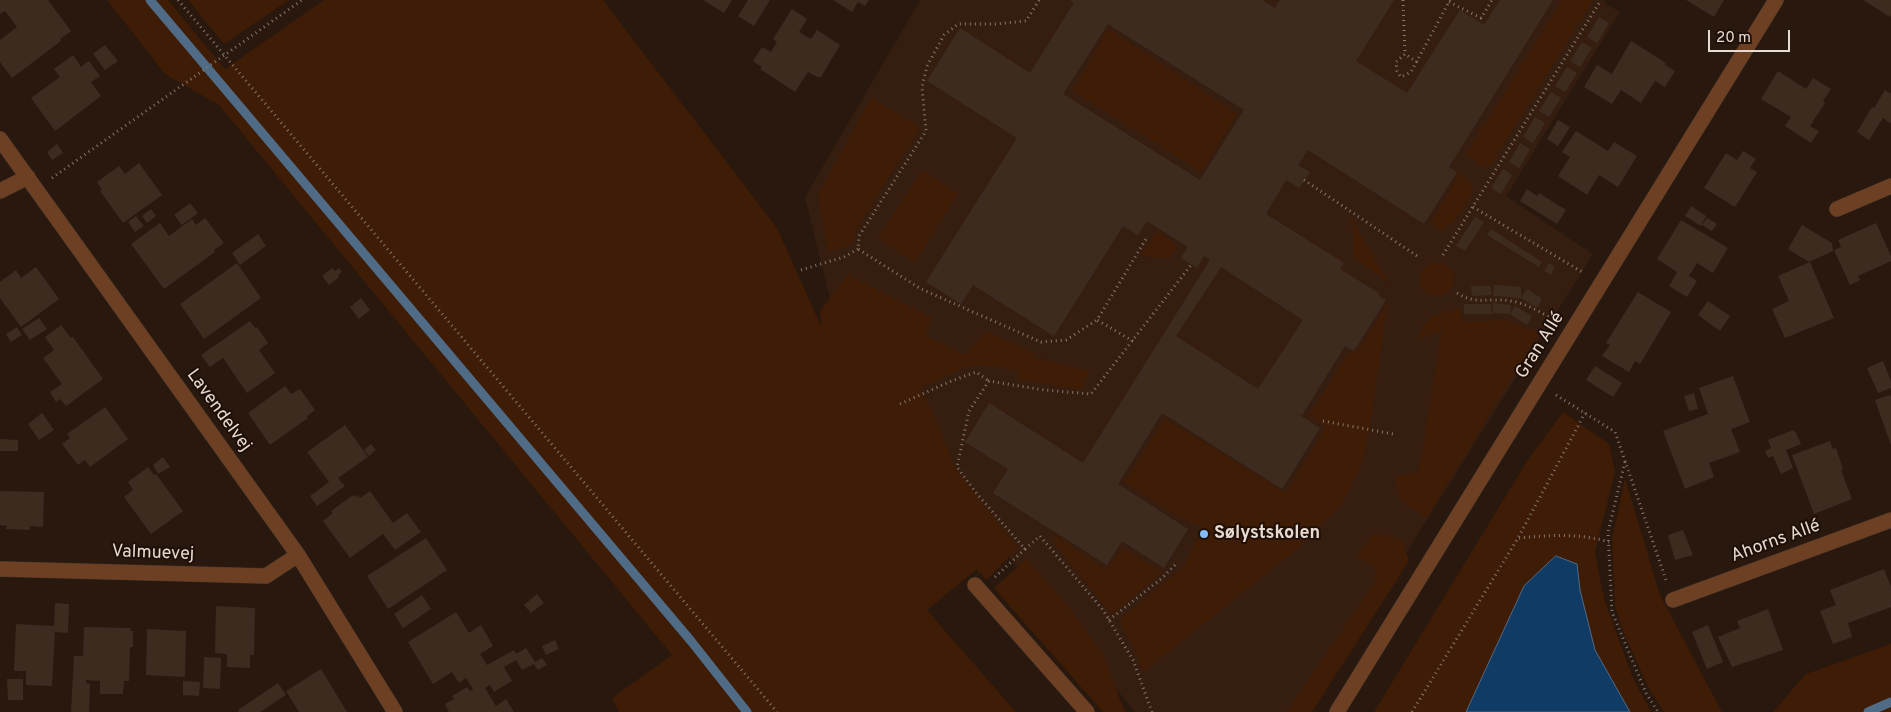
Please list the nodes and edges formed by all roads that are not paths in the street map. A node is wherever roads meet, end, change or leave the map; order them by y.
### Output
1 (1776, 0) edge
2 (0, 139) edge
3 (32, 183) junction
4 (1891, 186) edge
5 (0, 191) edge
6 (1836, 209) dead end
7 (1891, 520) edge
8 (298, 555) junction
9 (0, 569) edge
10 (978, 588) road end
11 (1673, 600) road end
12 (395, 712) edge
13 (1087, 712) edge
14 (1337, 712) edge

1 - 14 street, Gran Allé
2 - 3 street, Lavendelvej
3 - 5 street
3 - 8 street, Lavendelvej
4 - 6 street
7 - 11 street, Ahorns Allé
8 - 9 street, Valmuevej
8 - 12 street, Lavendelvej
10 - 13 street

